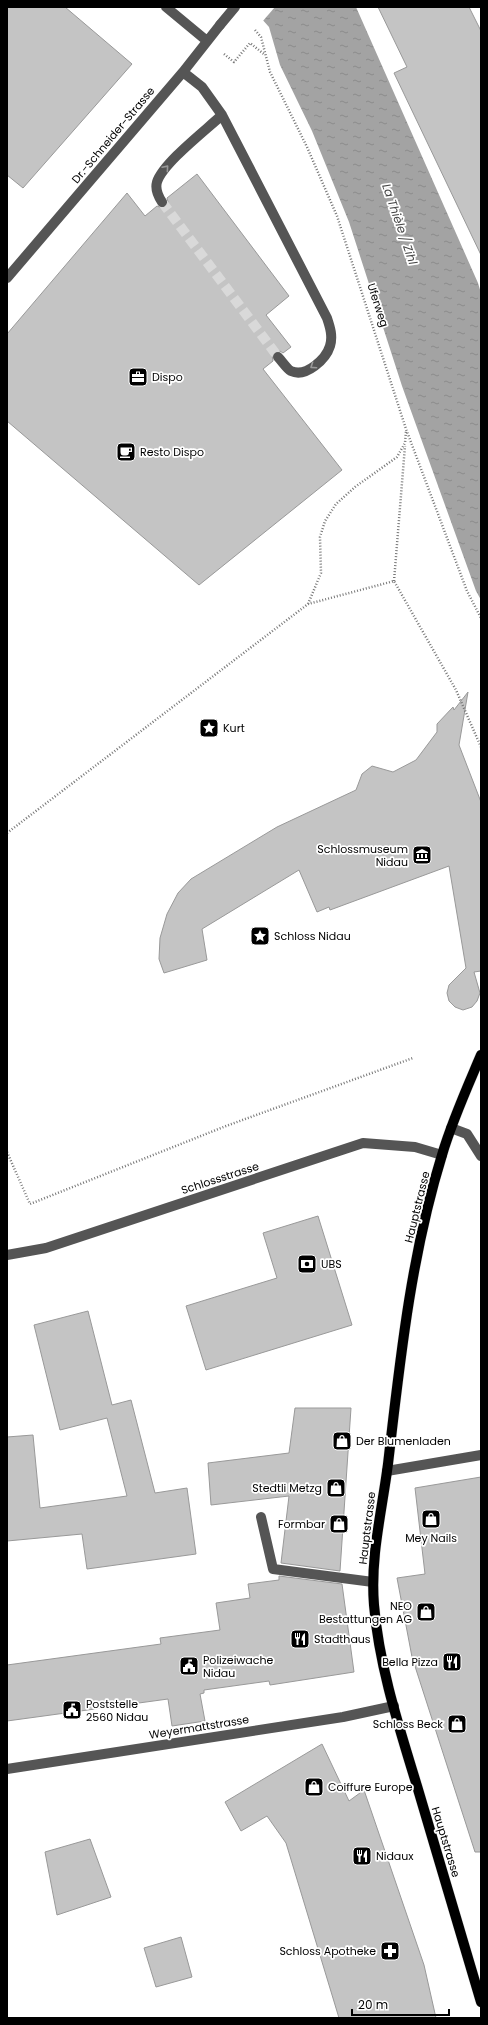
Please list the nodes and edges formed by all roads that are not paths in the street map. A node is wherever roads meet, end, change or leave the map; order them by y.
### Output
1 (166, 7) edge
2 (235, 7) edge
3 (207, 42) junction
4 (183, 72) junction
5 (222, 115) junction
6 (162, 202) tunnel mouth
7 (7, 278) edge
8 (278, 357) tunnel mouth
9 (481, 1055) edge
10 (451, 1128) junction
11 (442, 1155) junction
12 (481, 1156) edge
13 (7, 1255) edge
14 (481, 1456) edge
15 (387, 1471) junction
16 (261, 1517) dead end
17 (373, 1582) junction
18 (394, 1706) junction
19 (7, 1769) edge
20 (481, 2002) edge

1 - 3 street
2 - 3 street, Dr.-Schneider-Strasse, bridge
3 - 4 street, Dr.-Schneider-Strasse
4 - 5 street
4 - 7 street, Dr.-Schneider-Strasse
6 -> 5 street
5 -> 8 street
9 - 10 main road, Hauptstrasse
10 - 11 main road, Hauptstrasse
10 - 12 street
11 - 13 street, Schlossstrasse
11 - 15 main road, Hauptstrasse
14 - 15 street
15 - 17 main road, Hauptstrasse
16 - 17 street
17 - 18 main road, Hauptstrasse
18 - 19 street, Weyermattstrasse
18 - 20 main road, Hauptstrasse

